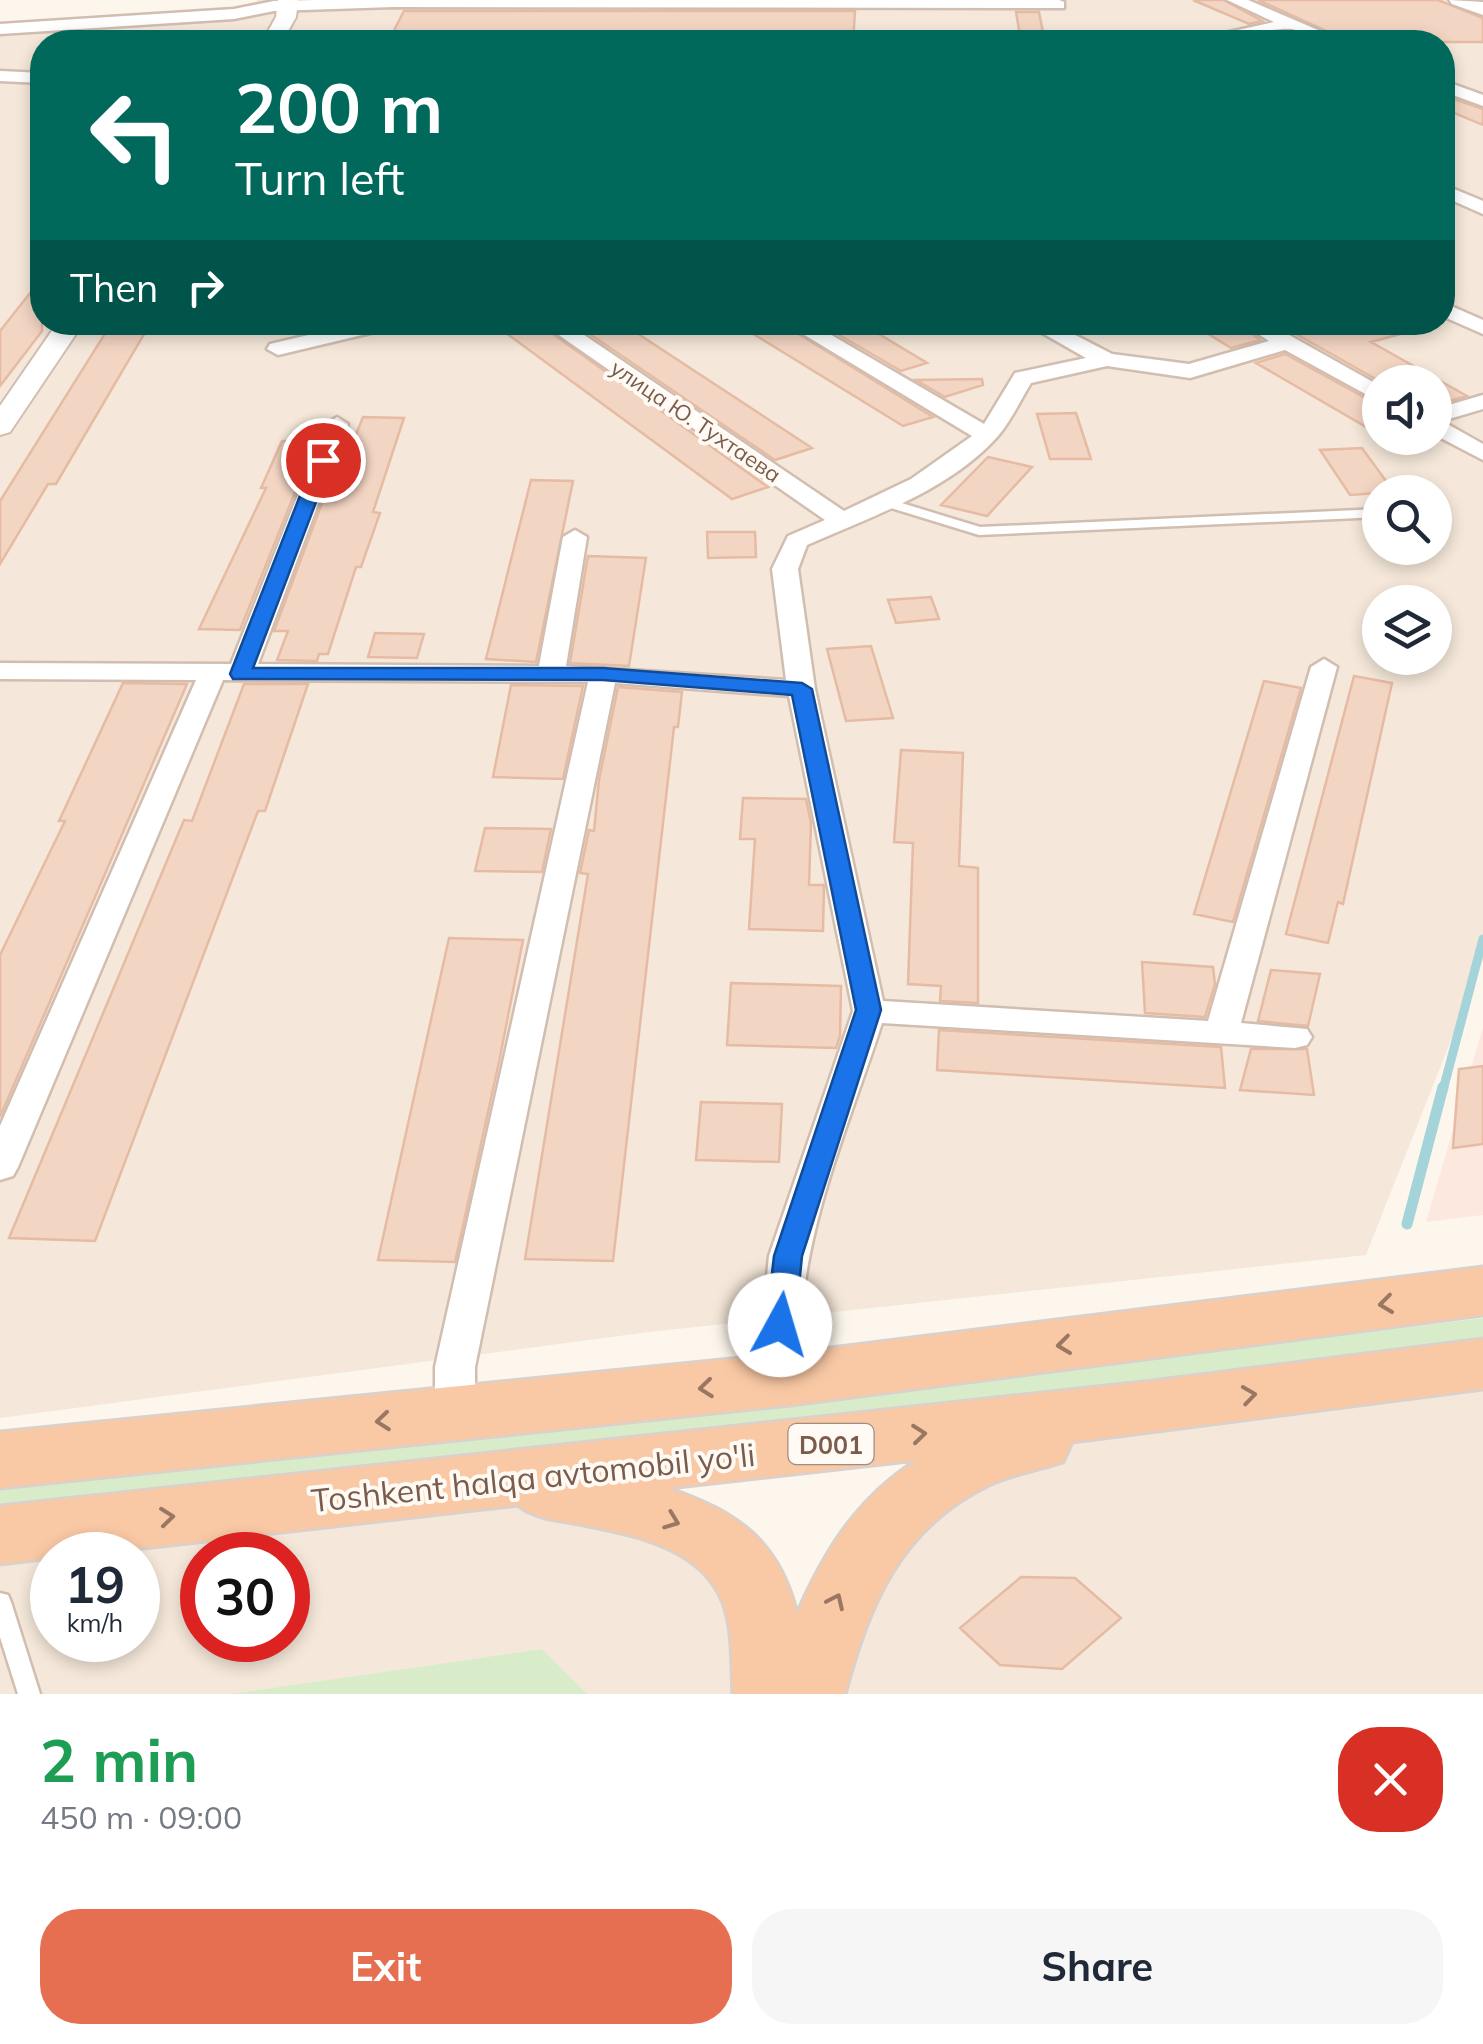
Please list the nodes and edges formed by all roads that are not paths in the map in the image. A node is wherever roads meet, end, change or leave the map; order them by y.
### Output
1 (74, 0) edge
2 (1235, 0) edge
3 (1460, 0) edge
4 (288, 3) edge
5 (1059, 5) dead end
6 (1483, 8) edge
7 (0, 18) edge
8 (1289, 23) junction
9 (0, 29) edge
10 (277, 30) edge
11 (1257, 30) edge
12 (1307, 30) edge
13 (0, 76) edge
14 (30, 77) edge
15 (1455, 89) edge
16 (1483, 101) edge
17 (1483, 185) edge
18 (1455, 190) edge
19 (1455, 195) edge
20 (1483, 208) edge
21 (1455, 314) edge
22 (1483, 328) edge
23 (62, 335) edge
24 (338, 335) edge
25 (569, 335) edge
26 (816, 335) edge
27 (1059, 335) edge
28 (1274, 335) edge
29 (1288, 343) junction
30 (278, 349) dead end
31 (1107, 360) junction
32 (1362, 385) edge
33 (1483, 402) edge
34 (1452, 411) edge
35 (336, 424) dead end
36 (0, 426) edge
37 (987, 435) junction
38 (1452, 436) edge
39 (1483, 453) edge
40 (882, 501) junction
41 (1362, 515) edge
42 (841, 520) junction
43 (576, 537) dead end
44 (1324, 667) dead end
45 (0, 671) edge
46 (226, 674) junction
47 (603, 674) junction
48 (552, 676) junction
49 (802, 689) junction
50 (868, 1010) junction
51 (1222, 1030) junction
52 (1296, 1037) dead end
53 (0, 1167) edge
54 (1483, 1292) edge
55 (1483, 1364) edge
56 (791, 1379) junction
57 (1152, 1408) junction
58 (454, 1414) junction
59 (0, 1460) edge
60 (510, 1480) junction
61 (0, 1535) edge
62 (0, 1602) edge
63 (29, 1694) edge
64 (770, 1694) edge
65 (808, 1694) edge

1 - 7 street
2 - 8 street
3 - 6 street
4 - 5 street
4 - 9 street
4 - 10 street
8 - 11 street
8 - 12 street
13 - 14 street
15 - 16 street
17 - 18 street
19 - 20 street
21 - 22 street
23 - 36 street
24 - 30 street
25 - 42 street, улица Ю. Тухтаева
26 - 37 street
27 - 31 street
28 - 29 street
29 - 31 street
29 - 32 street
31 - 37 street
33 - 34 street
35 - 46 street
37 - 40 street
38 - 39 street
40 - 41 lane
40 - 42 street
42 - 49 street
43 - 48 street
44 - 51 street
45 - 46 street
46 - 48 street
46 - 53 street
47 - 48 street
47 - 49 street
47 - 58 street
49 - 50 street
50 - 51 street
50 - 56 street
51 - 52 street
54 -> 56 highway
57 -> 55 highway, Toshkent halqa avtomobil yo'li / D001
56 -> 58 highway
60 -> 57 highway, Toshkent halqa avtomobil yo'li / D001
65 -> 57 highway
58 -> 59 highway
61 -> 60 highway, Toshkent halqa avtomobil yo'li / D001
60 -> 64 highway
62 - 63 lane

